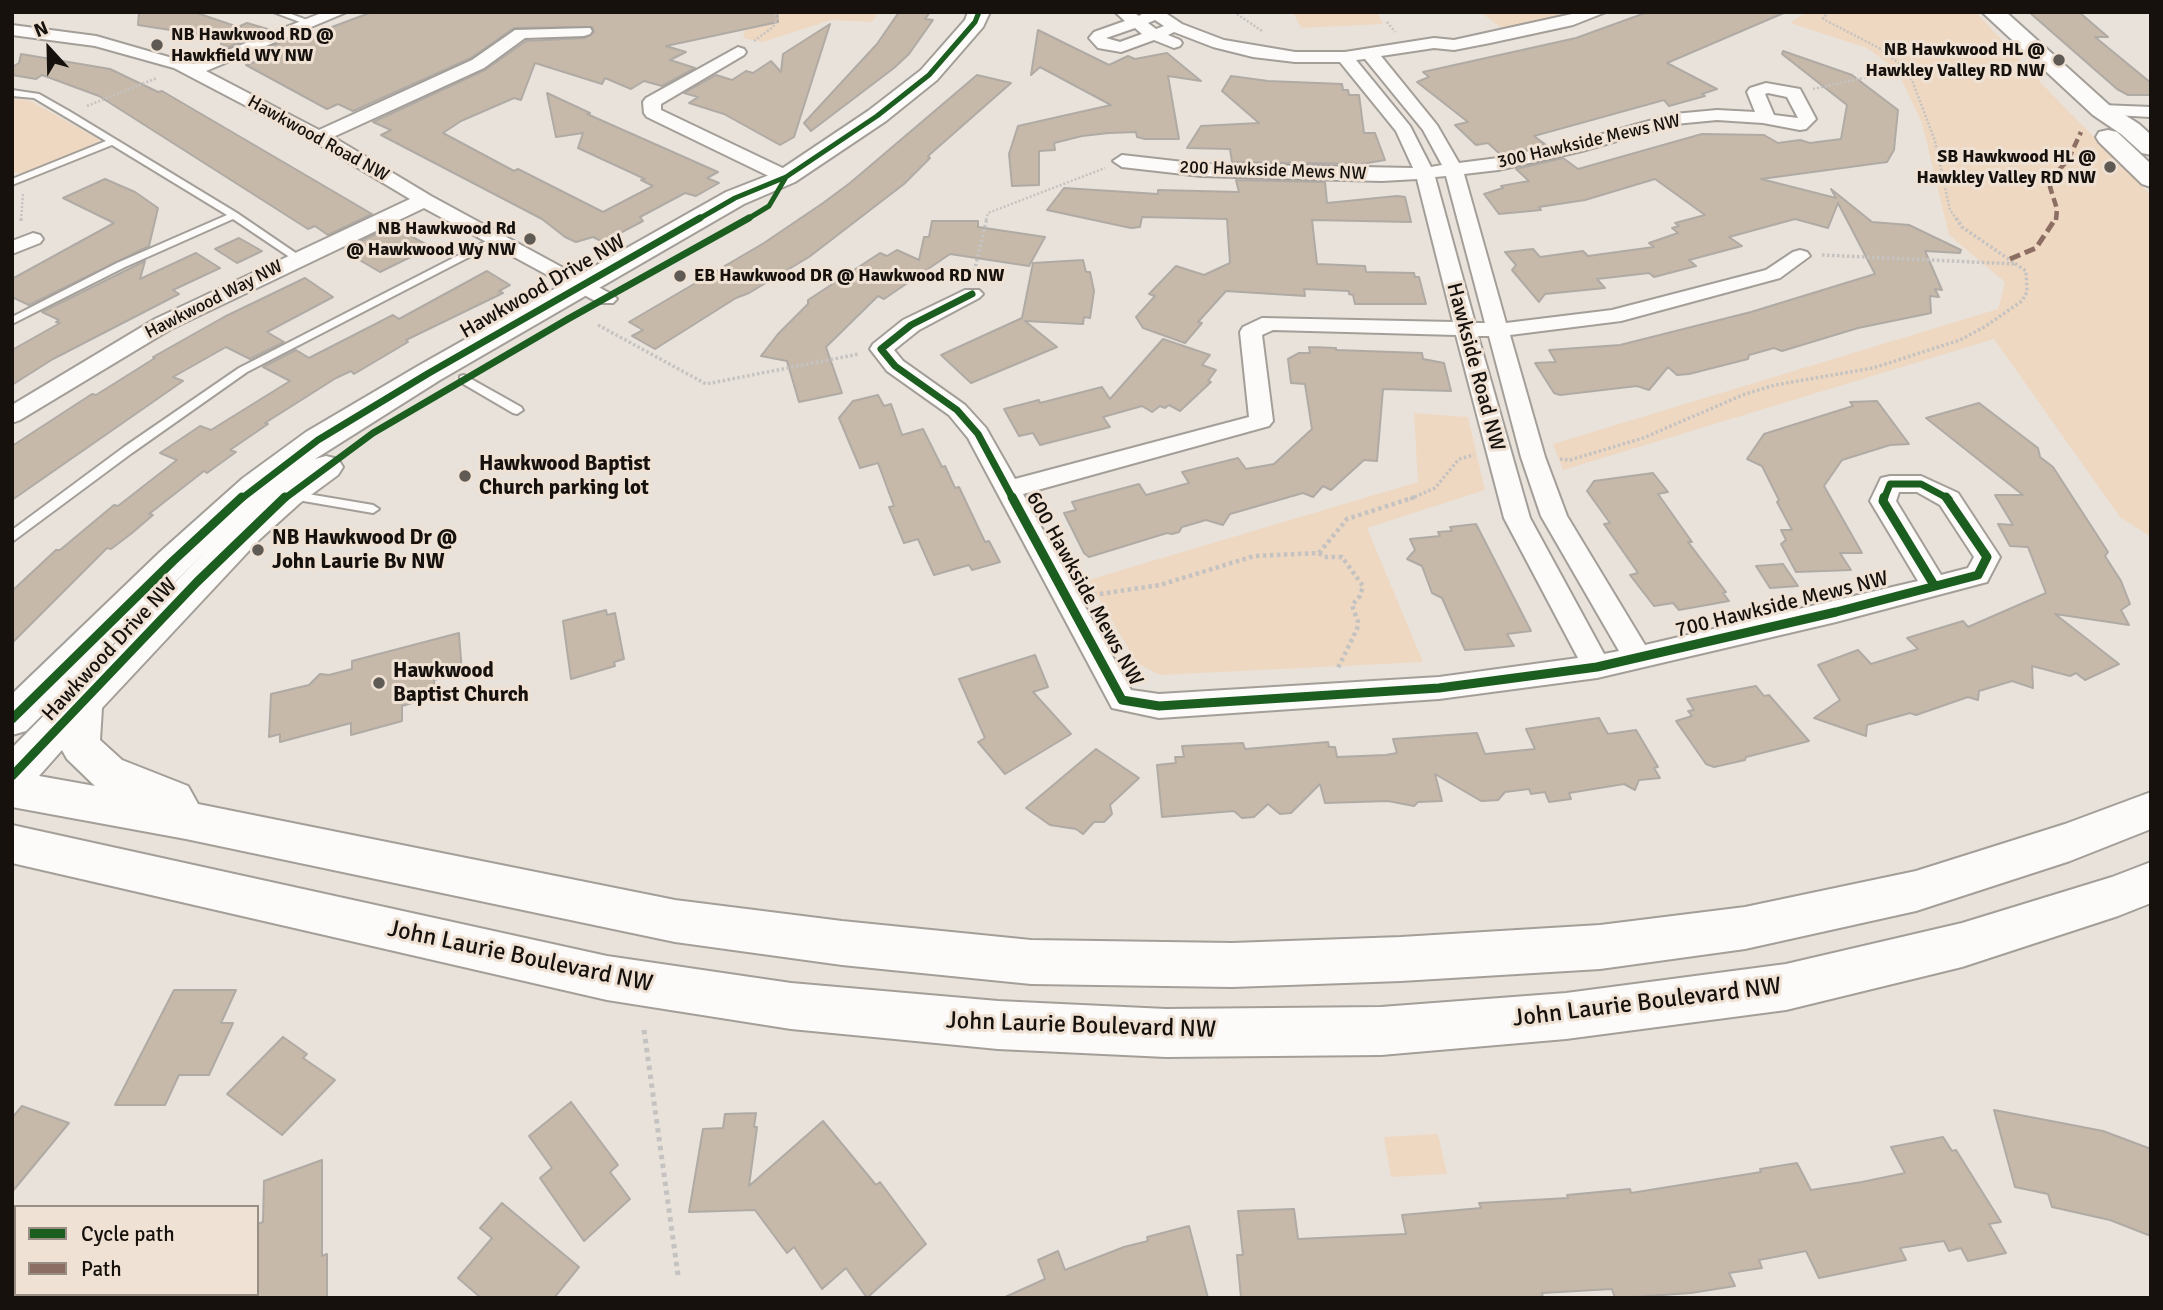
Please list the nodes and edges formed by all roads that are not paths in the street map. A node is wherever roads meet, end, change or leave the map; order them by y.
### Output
1 (277, 12) edge
2 (339, 12) edge
3 (979, 12) edge
4 (1598, 12) edge
5 (1993, 12) edge
6 (1155, 14) edge
7 (1129, 18) edge
8 (311, 23) junction
9 (1176, 27) junction
10 (12, 30) edge
11 (584, 31) dead end
12 (1154, 35) junction
13 (738, 52) road end
14 (1377, 61) junction
15 (1350, 64) junction
16 (192, 70) junction
17 (12, 93) edge
18 (2101, 110) junction
19 (2151, 112) edge
20 (1766, 118) junction
21 (319, 137) junction
22 (114, 141) junction
23 (2151, 148) edge
24 (1122, 161) road end
25 (1453, 169) junction
26 (1425, 173) junction
27 (786, 177) junction
28 (2151, 180) edge
29 (12, 182) edge
30 (424, 200) junction
31 (233, 215) junction
32 (33, 239) dead end
33 (496, 239) junction
34 (12, 248) edge
35 (1800, 256) road end
36 (298, 258) junction
37 (972, 295) road end
38 (595, 303) junction
39 (12, 321) edge
40 (1466, 330) junction
41 (1499, 330) junction
42 (464, 379) junction
43 (517, 410) dead end
44 (12, 415) edge
45 (1009, 489) junction
46 (272, 491) junction
47 (373, 509) dead end
48 (12, 537) edge
49 (1934, 585) dead end
50 (1638, 658) junction
51 (1597, 667) junction
52 (82, 706) junction
53 (12, 719) edge
54 (12, 776) edge
55 (12, 789) edge
56 (2151, 810) edge
57 (186, 820) junction
58 (12, 844) edge
59 (2151, 882) edge

1 - 8 lane
2 - 8 street
3 - 27 main road, Hawkwood Drive NW
4 - 14 street
5 - 18 main road
6 - 7 street
6 - 9 street
7 - 12 street
7 - 12 street
8 - 16 street
9 - 12 street
9 - 15 street
10 - 16 street, Hawkwood Road NW
11 - 21 street
12 - 15 street
13 - 27 street
14 - 15 street
14 - 25 street, Hawkside Road NW
15 - 26 street, Hawkside Road NW
16 - 21 street, Hawkwood Road NW
17 - 22 lane
18 - 19 street
18 - 23 main road
18 - 28 main road
20 - 20 street, 300 Hawkside Mews NW
20 - 25 street, 300 Hawkside Mews NW
21 - 30 street, Hawkwood Road NW
22 - 29 lane
22 - 31 lane
24 - 26 street, 200 Hawkside Mews NW
25 - 26 street, 300 Hawkside Mews NW
25 - 41 street, Hawkside Road NW
26 - 40 street, Hawkside Road NW
27 - 38 main road, Hawkwood Drive NW
30 - 33 street, Hawkwood Road NW
30 - 36 street, Hawkwood Way NW
31 - 36 lane
31 - 39 lane
32 - 34 street
33 - 38 street, Hawkwood Road NW
33 - 48 lane
35 - 41 street
36 - 44 street, Hawkwood Way NW
37 - 45 street, 600 Hawkside Mews NW
38 - 42 main road, Hawkwood Drive NW
38 - 46 main road, Hawkwood Drive NW
40 - 41 street
40 - 45 street
40 - 51 street, Hawkside Road NW
41 - 50 street, Hawkside Road NW
42 - 43 lane
42 - 46 main road, Hawkwood Drive NW
45 - 51 street, 600 Hawkside Mews NW
46 - 47 lane
46 - 52 main road, Hawkwood Drive NW
46 - 53 main road, Hawkwood Drive NW
49 - 50 street, 700 Hawkside Mews NW
50 - 51 street, 700 Hawkside Mews NW
52 - 54 main road, Hawkwood Drive NW
52 - 57 main road
55 - 57 main road
56 - 57 main road
58 - 59 main road, John Laurie Boulevard NW

